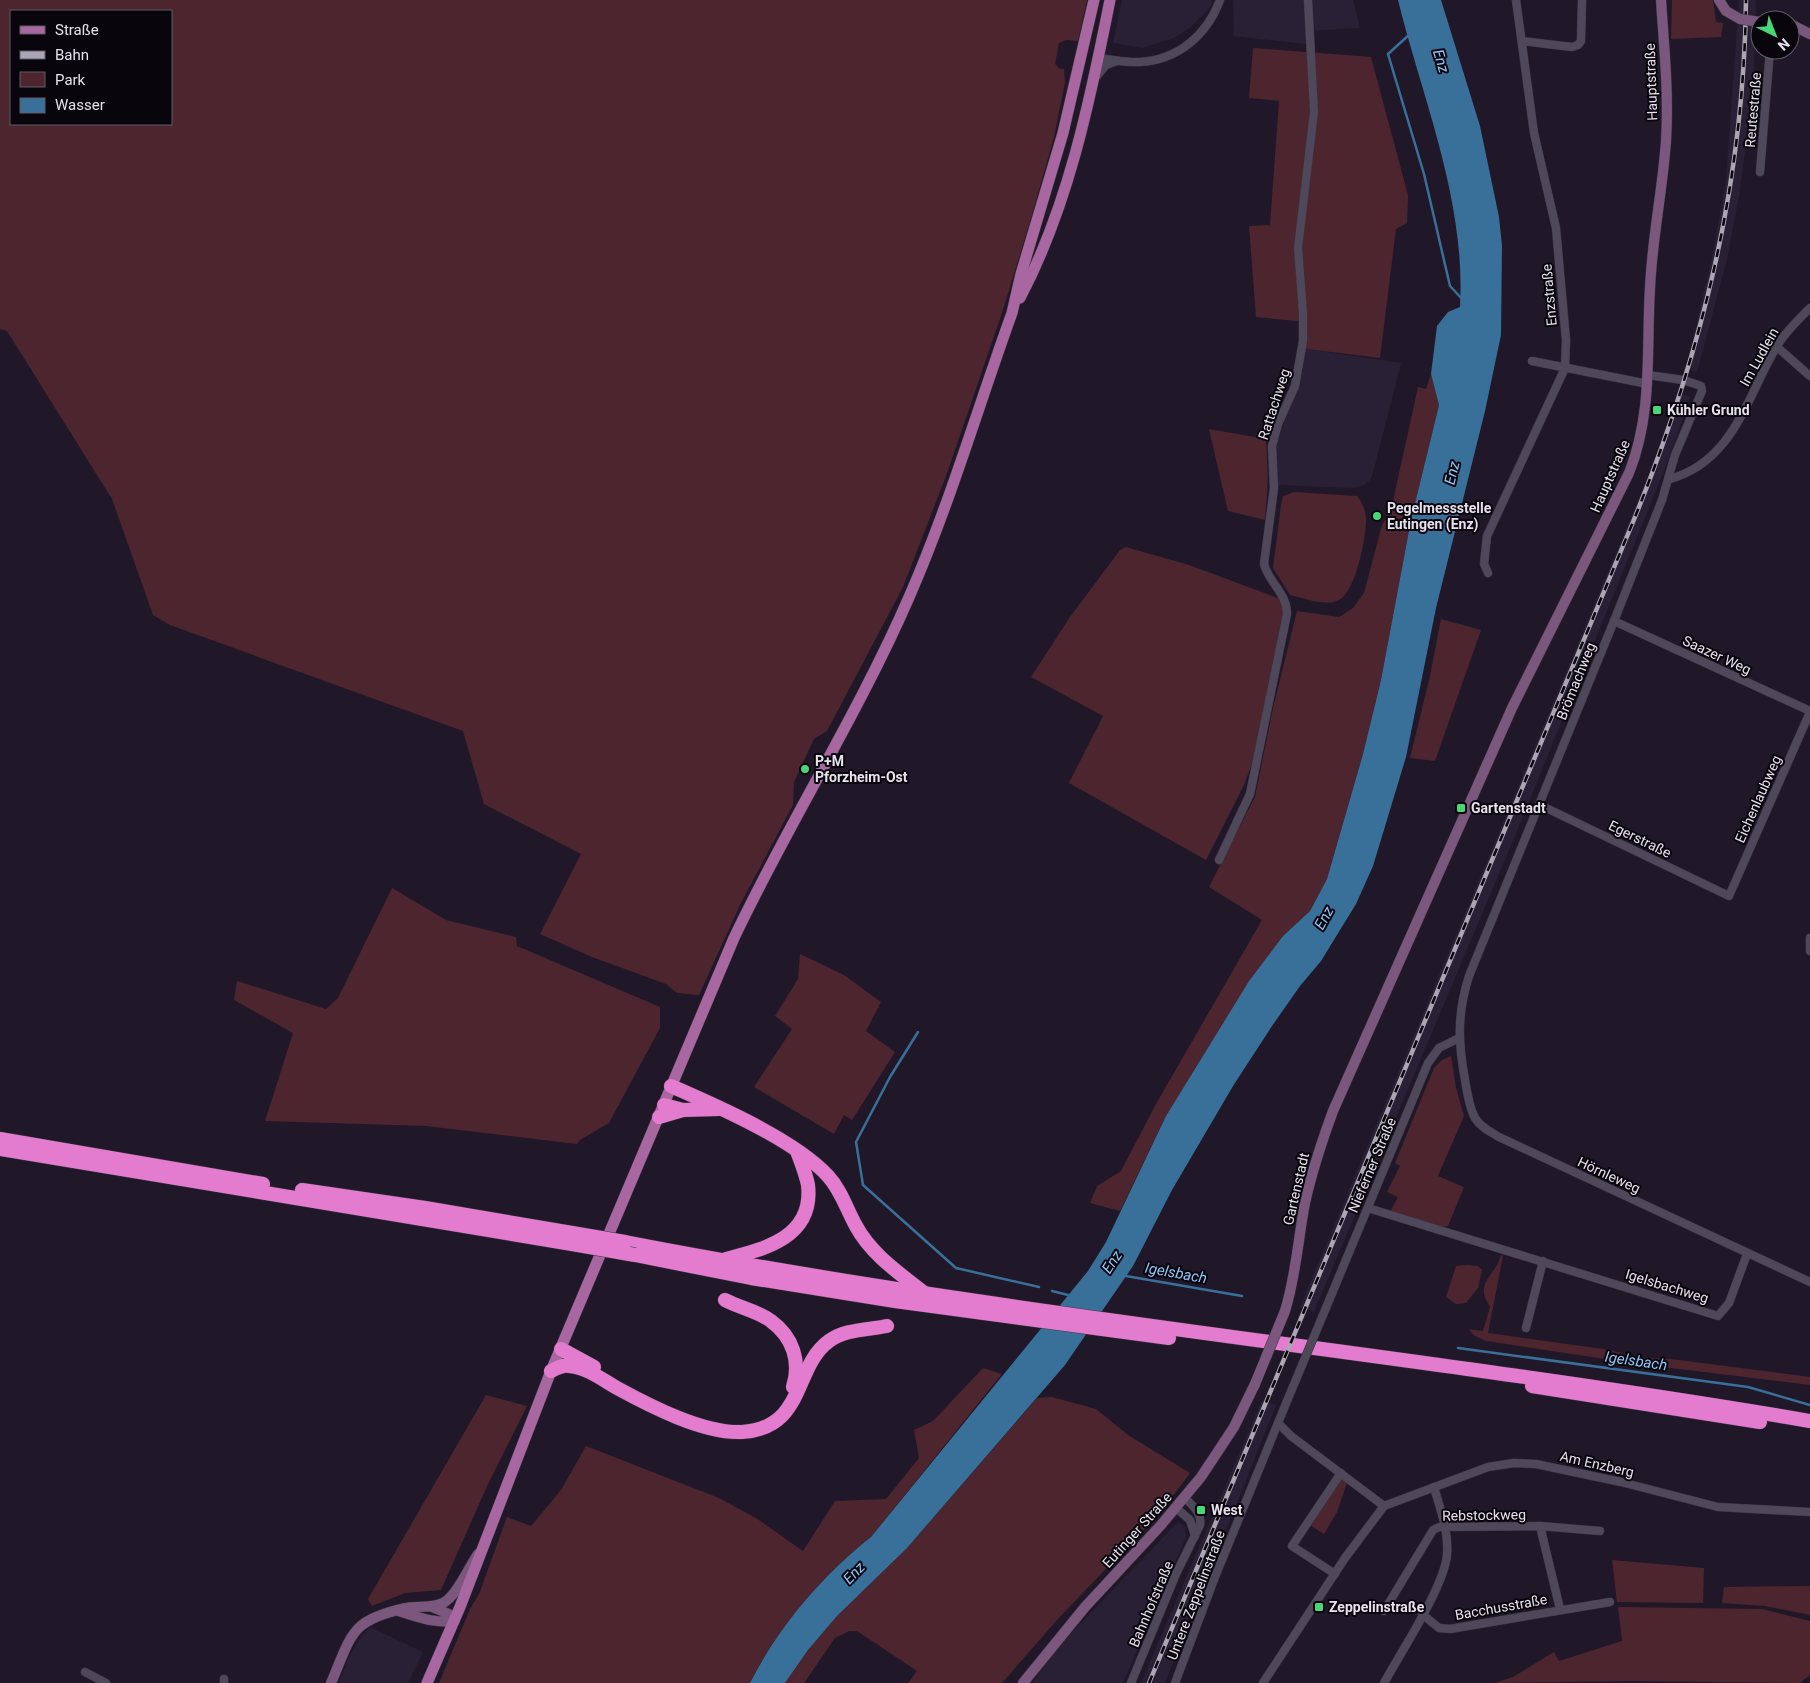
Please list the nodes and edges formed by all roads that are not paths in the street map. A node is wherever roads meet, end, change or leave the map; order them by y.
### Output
1 (1094, 0) edge
2 (1110, 0) edge
3 (1220, 0) edge
4 (1308, 0) edge
5 (1516, 0) edge
6 (1582, 0) edge
7 (1661, 0) edge
8 (1719, 0) edge
9 (1750, 20) edge
10 (1522, 41) junction
11 (1082, 55) junction
12 (1097, 58) junction
13 (1120, 60) junction
14 (1769, 60) edge
15 (1090, 88) junction
16 (1760, 172) dead end
17 (1810, 308) edge
18 (1012, 313) junction
19 (1777, 347) junction
20 (1532, 361) dead end
21 (1564, 368) junction
22 (1810, 376) edge
23 (1648, 380) junction
24 (1670, 479) junction
25 (1488, 573) dead end
26 (1614, 621) junction
27 (1810, 712) edge
28 (1540, 805) junction
29 (1452, 840) joint
30 (1219, 860) dead end
31 (1729, 896) joint
32 (1810, 938) edge
33 (1810, 951) edge
34 (1459, 1038) junction
35 (672, 1086) junction
36 (722, 1109) junction
37 (662, 1111) junction
38 (0, 1139) edge
39 (0, 1150) edge
40 (797, 1152) junction
41 (1368, 1208) junction
42 (578, 1240) junction
43 (1747, 1254) junction
44 (722, 1260) junction
45 (1543, 1261) junction
46 (1810, 1282) edge
47 (924, 1292) junction
48 (725, 1300) dead end
49 (976, 1307) junction
50 (887, 1326) dead end
51 (1116, 1327) junction
52 (1526, 1328) dead end
53 (561, 1349) junction
54 (551, 1371) junction
55 (1255, 1384) joint
56 (1287, 1403) joint
57 (1810, 1421) edge
58 (1278, 1423) junction
59 (1810, 1431) edge
60 (1341, 1473) junction
61 (1434, 1487) junction
62 (1185, 1498) junction
63 (1384, 1506) junction
64 (1176, 1508) junction
65 (1810, 1512) edge
66 (1540, 1526) junction
67 (1446, 1528) junction
68 (1600, 1531) dead end
69 (1195, 1536) junction
70 (484, 1546) junction
71 (1335, 1574) junction
72 (1610, 1602) dead end
73 (432, 1607) junction
74 (1560, 1609) junction
75 (397, 1611) junction
76 (1384, 1611) dead end
77 (1422, 1614) junction
78 (455, 1620) junction
79 (85, 1672) dead end
80 (106, 1683) edge
81 (331, 1683) edge
82 (427, 1683) edge
83 (1023, 1683) edge
84 (1131, 1683) edge
85 (1176, 1683) edge
86 (1263, 1683) edge
87 (1384, 1683) edge

1 - 11 main road
2 - 12 main road
3 - 13 street
4 - 30 street, Rattachweg
5 - 10 street, Enzstraße
6 - 10 street
7 - 23 street, Hauptstraße
8 - 9 street, bridge
10 - 21 street, Enzstraße
11 - 12 main road
11 - 18 main road
12 - 13 street
12 - 15 main road
13 - 15 street
14 - 16 street, Reutestraße
15 - 18 main road
17 - 19 street, Im Ludlein
18 - 35 main road
19 - 22 street
19 - 24 street, Im Ludlein
20 - 21 street
21 - 23 street
21 - 25 street, Enzstraße
23 - 24 street, Brömachweg
23 - 29 street, Hauptstraße
24 - 26 street, Brömachweg
26 - 27 street, Saazer Weg
26 - 28 street, Brömachweg
27 - 31 street, Eichenlaubweg
28 - 31 street, Egerstraße
28 - 34 street, Brömachweg
29 - 55 street, Gartenstadt, bridge
32 - 33 street
34 - 41 street, Nieferner Straße
34 - 43 street, Hörnleweg
35 - 36 highway
35 - 37 main road
36 - 37 highway
36 - 40 highway
37 - 53 main road
38 - 42 highway
39 - 42 highway
40 - 44 highway
40 - 47 highway
41 - 45 street, Igelsbachweg
41 - 56 street, Nieferner Straße, bridge
42 - 44 highway, bridge
42 - 49 highway, bridge
43 - 45 street, Igelsbachweg
43 - 46 street, Hörnleweg
44 - 47 highway
45 - 52 street
47 - 49 highway
48 - 53 highway
49 - 51 highway
50 - 54 highway
51 - 57 highway
51 - 59 highway
53 - 54 main road
54 - 70 main road
55 - 62 street, Eutinger Straße
56 - 58 street, Untere Zeppelinstraße
58 - 60 street
58 - 85 street, Untere Zeppelinstraße
60 - 63 street
60 - 71 street
61 - 63 street, Am Enzberg
61 - 65 street, Am Enzberg
61 - 67 street
62 - 64 street, Eutinger Straße
62 - 69 street, Bahnhofstraße
63 - 71 street
64 - 69 street
64 - 83 street, Eutinger Straße
66 - 67 street, Rebstockweg
66 - 68 street, Rebstockweg
66 - 74 street, Bacchusstraße
67 - 76 street, Rebstockweg
67 - 77 street
69 - 84 street, Bahnhofstraße
70 - 73 street
70 - 78 main road
71 - 86 street
72 - 74 street, Bacchusstraße
73 - 75 street
73 - 78 street
74 - 77 street, Bacchusstraße
75 - 78 street
75 - 81 street
77 - 87 street
78 - 82 main road
79 - 80 street

